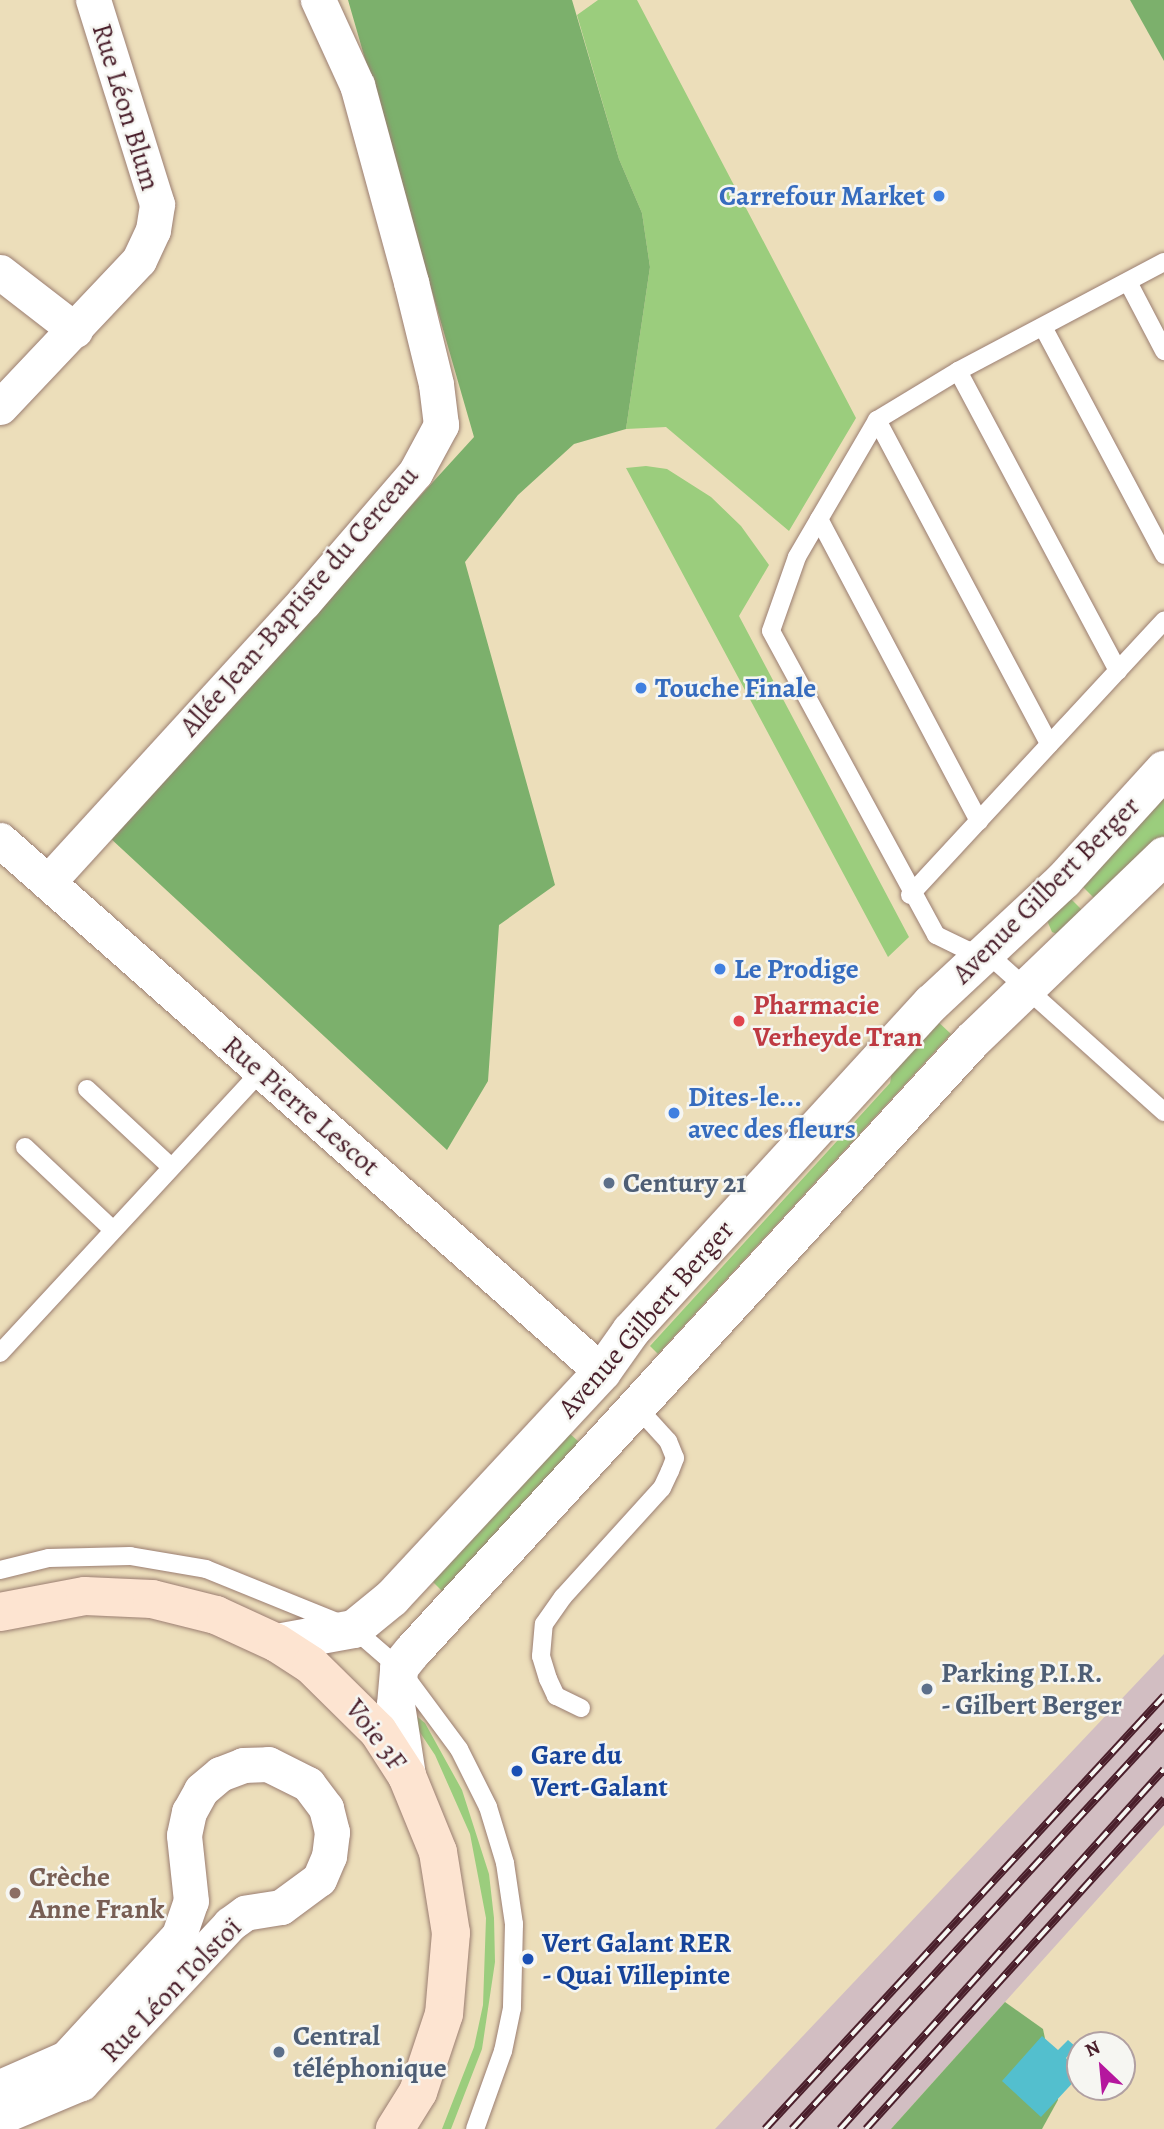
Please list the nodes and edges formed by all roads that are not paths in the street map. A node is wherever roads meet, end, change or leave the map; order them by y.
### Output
1 (93, 0) edge
2 (318, 0) edge
3 (1164, 262) edge
4 (0, 272) edge
5 (1128, 282) junction
6 (1043, 327) junction
7 (75, 330) junction
8 (1164, 351) edge
9 (958, 371) junction
10 (0, 407) edge
11 (877, 420) junction
12 (819, 519) junction
13 (1164, 555) edge
14 (1164, 621) edge
15 (1118, 671) junction
16 (1049, 744) junction
17 (1164, 770) edge
18 (979, 821) junction
19 (0, 840) edge
20 (1164, 856) edge
21 (48, 882) junction
22 (911, 895) junction
23 (988, 954) junction
24 (1024, 988) junction
25 (261, 1071) junction
26 (87, 1089) dead end
27 (1164, 1112) edge
28 (25, 1147) dead end
29 (170, 1166) junction
30 (111, 1228) junction
31 (0, 1353) edge
32 (602, 1372) junction
33 (637, 1407) junction
34 (0, 1570) edge
35 (0, 1612) edge
36 (354, 1629) junction
37 (277, 1643) junction
38 (399, 1668) junction
39 (582, 1708) dead end
40 (407, 1776) junction
41 (0, 2087) edge
42 (418, 2111) edge
43 (0, 2117) edge
44 (395, 2129) edge
45 (475, 2129) edge

1 - 7 street, Rue Léon Blum
2 - 21 street, Allée Jean-Baptiste du Cerceau
3 - 5 lane
4 - 7 street
5 - 6 lane
5 - 8 lane
6 - 9 lane
6 - 13 lane
7 - 10 street, Rue Léon Blum
9 - 11 lane
9 - 15 lane
11 - 12 lane
11 - 16 lane
12 - 18 lane
12 - 22 lane
14 - 15 lane
15 - 16 lane
16 - 18 lane
17 - 23 street, Avenue Gilbert Berger
18 - 22 lane
19 - 21 street, Rue Pierre Lescot
20 - 24 street, Avenue Gilbert Berger
21 - 25 street, Rue Pierre Lescot
22 - 23 lane
23 - 24 lane
23 - 32 street, Avenue Gilbert Berger
24 - 27 lane
24 - 33 street, Avenue Gilbert Berger
25 - 29 lane
25 - 32 street, Rue Pierre Lescot
26 - 29 lane
28 - 30 lane
29 - 30 lane
30 - 31 lane
32 - 33 street
32 - 36 street, Avenue Gilbert Berger
33 - 38 street, Avenue Gilbert Berger
33 - 39 lane
34 - 36 lane
35 - 37 main road, Voie 3F
36 - 37 street, Avenue Gilbert Berger
36 - 38 lane
37 - 40 main road, Voie 3F
38 - 40 street
38 - 45 lane
40 - 42 main road, Voie 3F
41 - 43 street, Rue Léon Tolstoï
42 - 44 main road, Voie 3F

